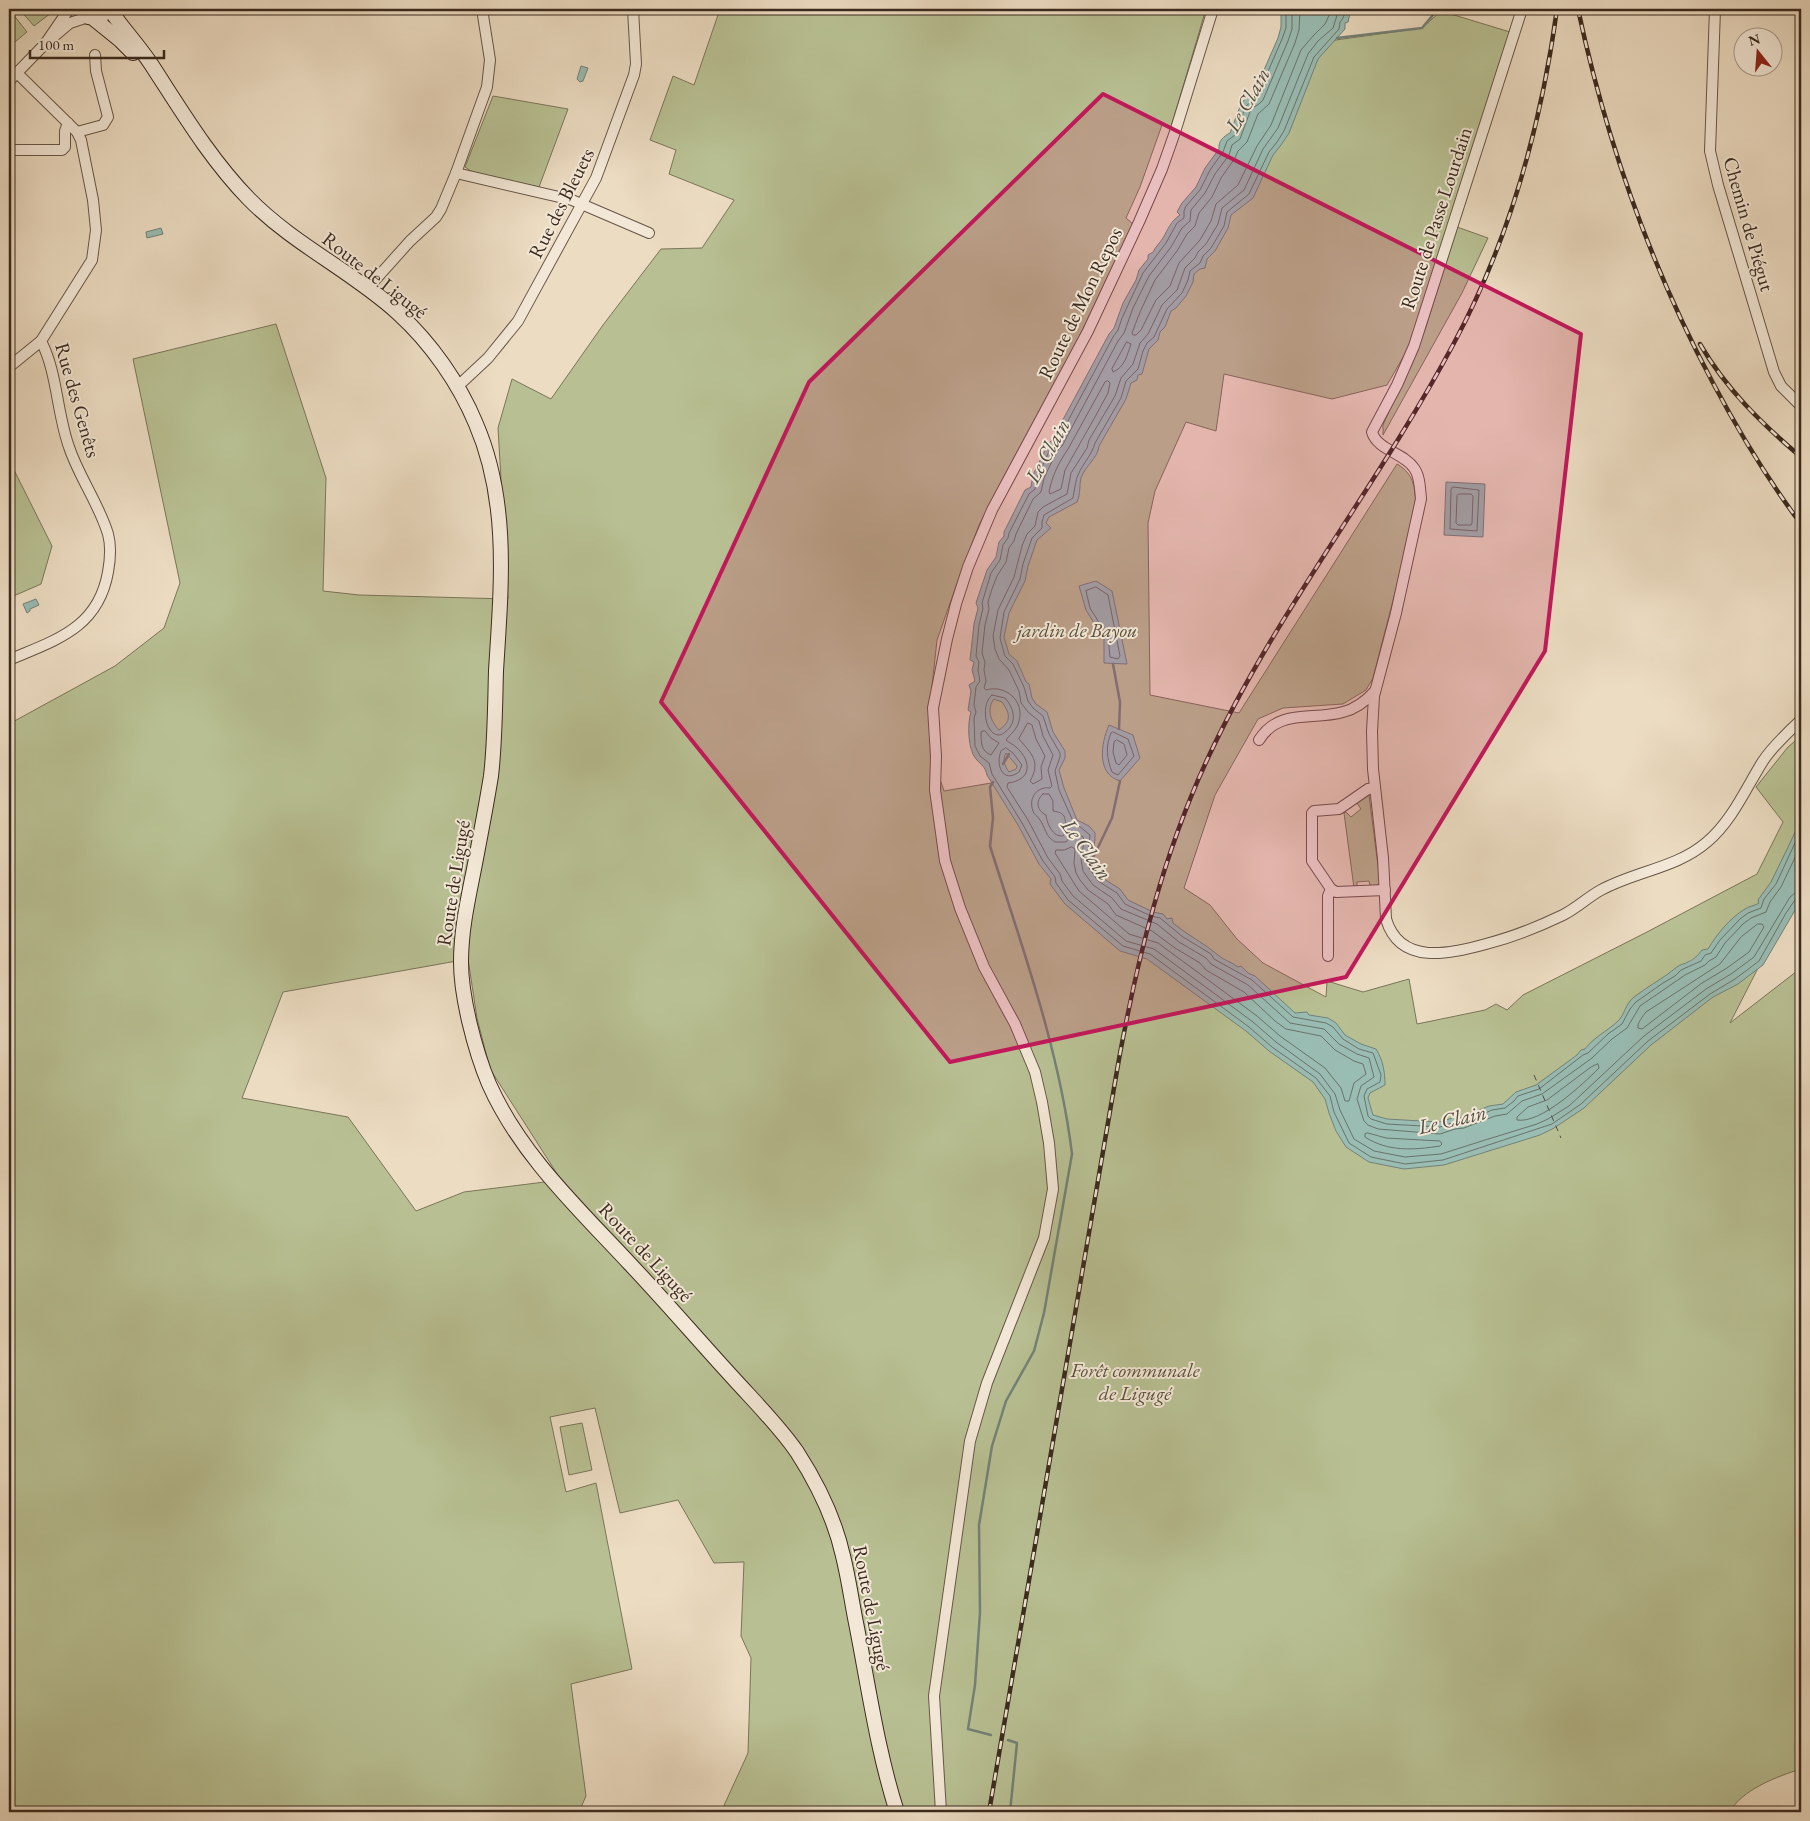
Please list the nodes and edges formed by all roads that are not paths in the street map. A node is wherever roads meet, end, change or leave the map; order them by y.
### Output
1 (69, 9) edge
2 (111, 9) edge
3 (482, 9) edge
4 (633, 9) edge
5 (1213, 9) edge
6 (1522, 9) edge
7 (1715, 9) edge
8 (88, 15) edge
9 (45, 44) junction
10 (95, 55) dead end
11 (17, 73) junction
12 (160, 80) junction
13 (9, 81) edge
14 (68, 123) junction
15 (77, 132) junction
16 (9, 150) edge
17 (456, 172) junction
18 (582, 204) junction
19 (649, 233) dead end
20 (367, 290) junction
21 (41, 341) junction
22 (9, 366) edge
23 (458, 386) junction
24 (1801, 406) edge
25 (9, 660) edge
26 (1375, 691) junction
27 (1801, 720) edge
28 (1259, 740) dead end
29 (1375, 788) junction
30 (1330, 889) junction
31 (1385, 890) junction
32 (1328, 956) dead end
33 (897, 1812) edge
34 (941, 1812) edge

1 - 9 street
2 - 8 street, Route de Ligugé
2 - 12 street, Route de Ligugé
3 - 17 street
4 - 18 street, Rue des Bleuets
5 - 34 street, Route de Mon Repos
6 - 26 street, Route de Passe Lourdain
7 - 24 street, Chemin de Piégut
8 - 9 street
8 - 12 street, Route de Ligugé
9 - 11 street
10 - 15 street
11 - 13 street
11 - 14 street, Rue des Genêts
12 - 20 street, Route de Ligugé
14 - 15 street, Rue des Genêts
14 - 16 street
15 - 21 street, Rue des Genêts
17 - 18 street
17 - 20 street
18 - 19 street
18 - 23 street, Rue des Bleuets
20 - 23 street, Route de Ligugé
21 - 22 street
21 - 25 street, Rue des Genêts
23 - 33 street, Route de Ligugé
26 - 28 street
26 - 29 street
27 - 31 street
29 - 30 street
29 - 31 street
30 - 31 street
30 - 32 street

